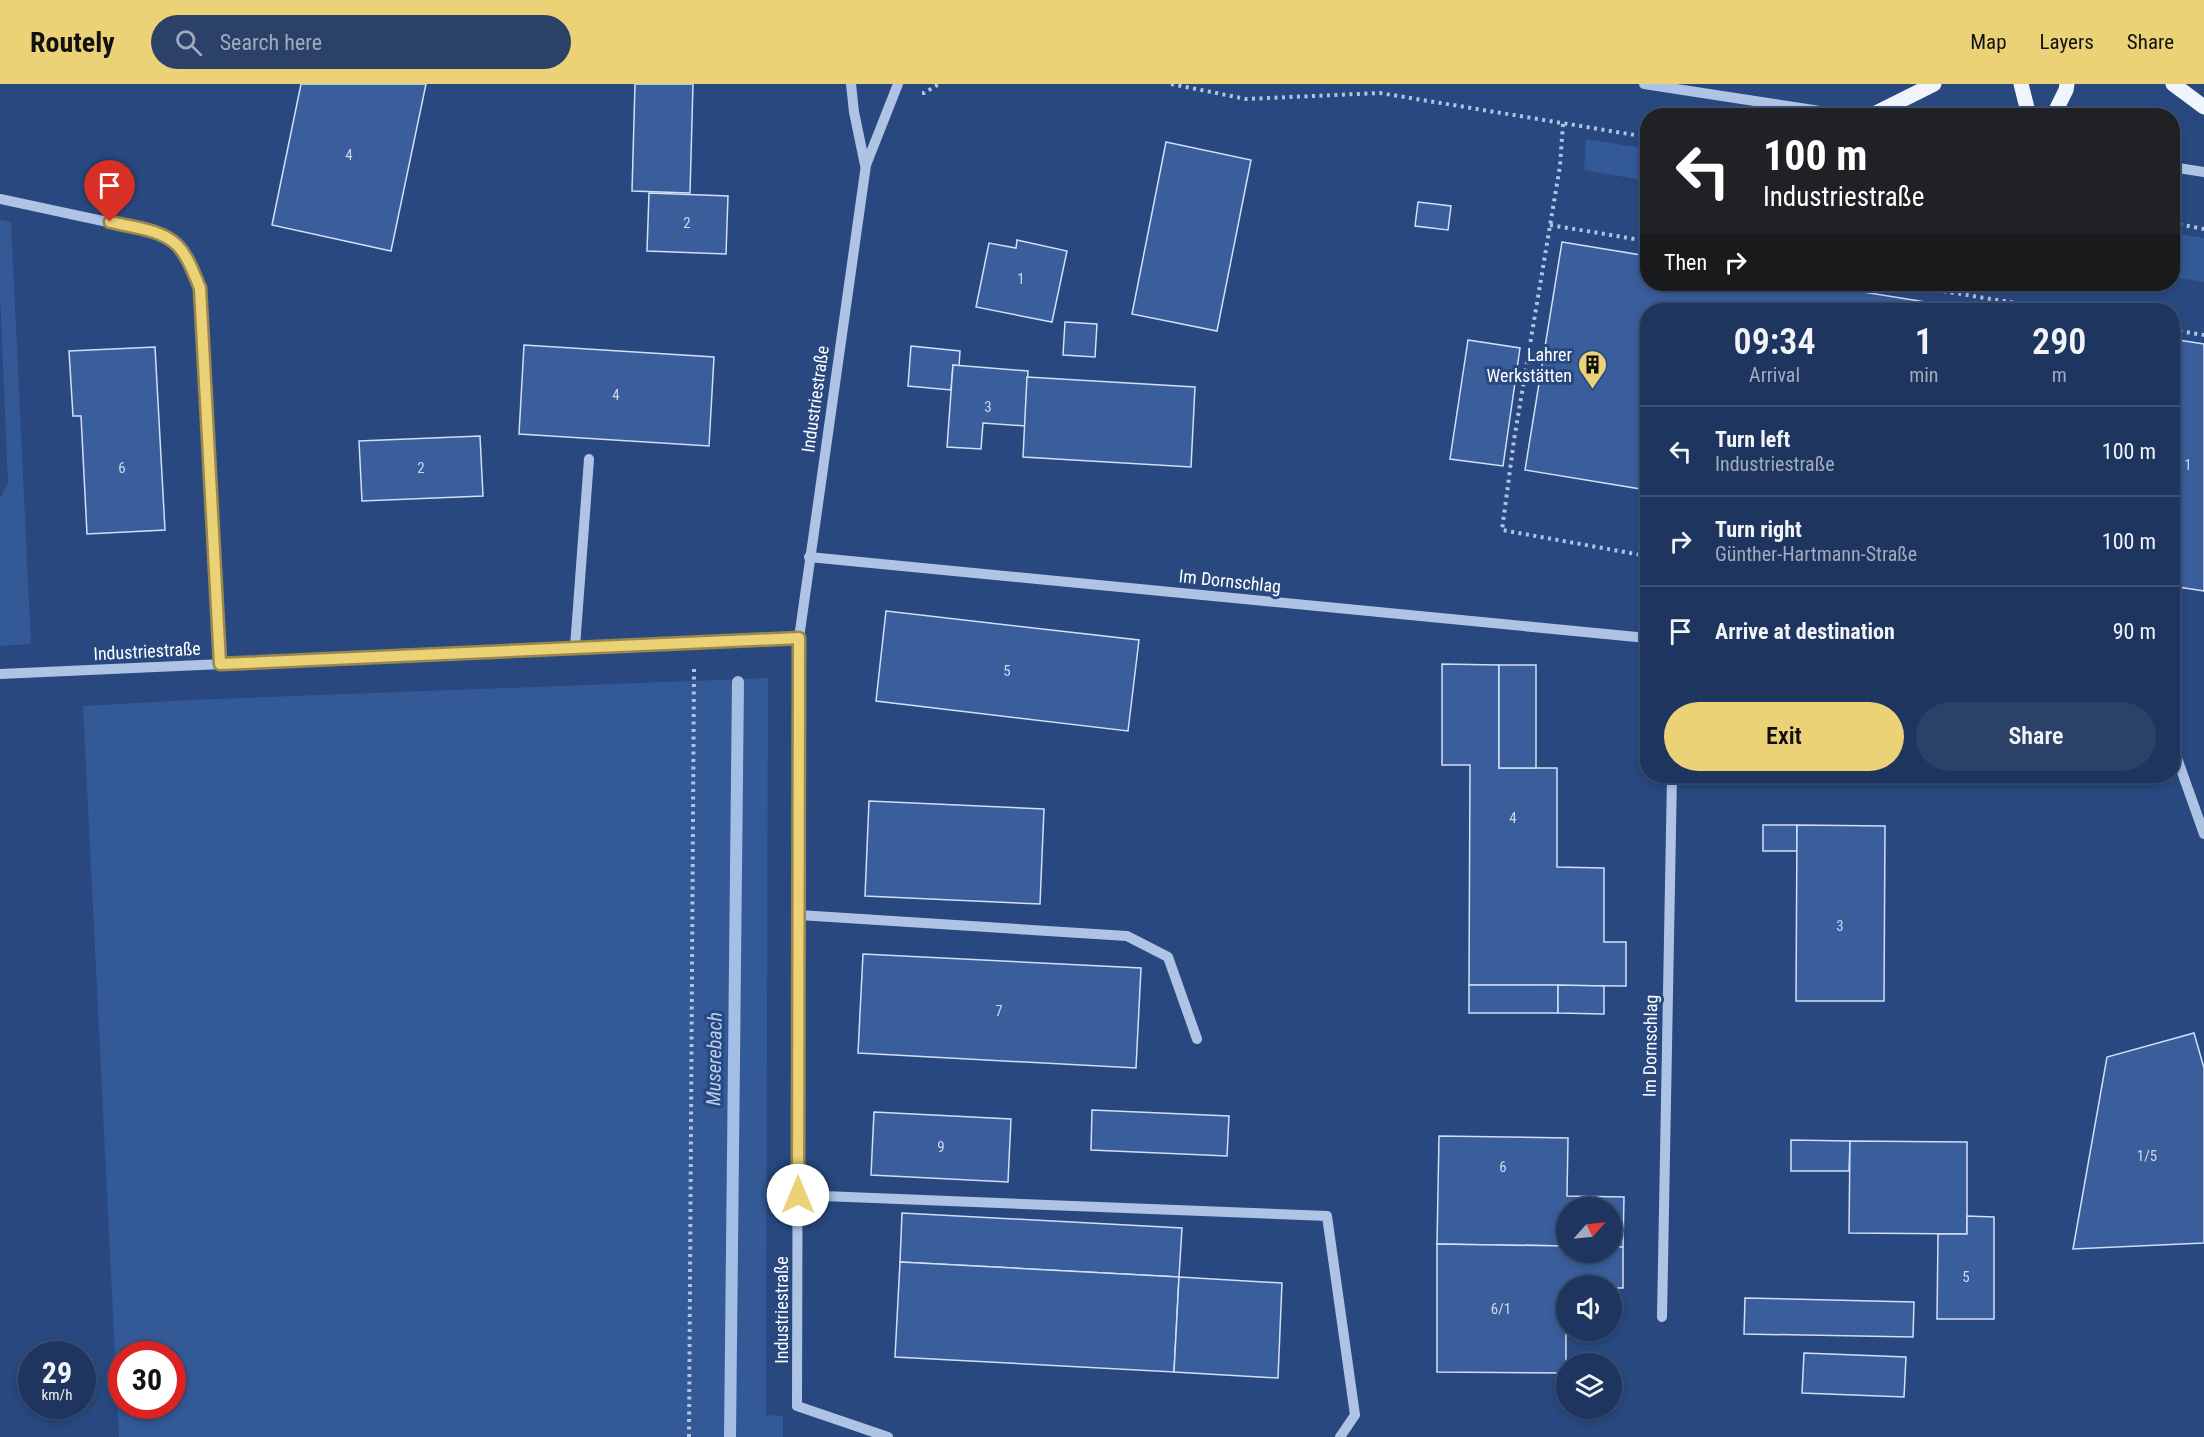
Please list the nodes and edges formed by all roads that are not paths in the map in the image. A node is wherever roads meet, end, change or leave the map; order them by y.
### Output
1 (851, 84) edge
2 (898, 84) edge
3 (1644, 84) edge
4 (1934, 84) edge
5 (2021, 84) edge
6 (2067, 84) edge
7 (2173, 84) edge
8 (2204, 107) edge
9 (1801, 108) edge
10 (1886, 108) edge
11 (2028, 108) edge
12 (2057, 108) edge
13 (866, 165) junction
14 (2180, 168) edge
15 (2204, 172) edge
16 (0, 199) edge
17 (589, 459) dead end
18 (809, 557) junction
19 (1640, 637) edge
20 (799, 638) junction
21 (575, 647) junction
22 (220, 664) junction
23 (0, 674) edge
24 (2180, 766) edge
25 (1672, 783) edge
26 (2204, 834) edge
27 (799, 915) junction
28 (1197, 1039) dead end
29 (798, 1195) junction
30 (1662, 1317) dead end
31 (888, 1437) edge
32 (1340, 1437) edge

1 - 13 street, Industriestraße
2 - 13 street, Industriestraße
3 - 9 street
4 - 10 main road
5 - 11 main road
6 - 12 main road
7 - 8 main road
13 - 18 street, Industriestraße
14 - 15 street
16 - 22 street
17 - 21 street
18 - 19 street, Im Dornschlag
18 - 20 street, Industriestraße
20 - 21 street, Industriestraße
20 - 27 street, Industriestraße
21 - 22 street, Industriestraße
22 - 23 street, Industriestraße
24 - 26 street
25 - 30 street, Im Dornschlag
27 - 28 street
27 - 29 street, Industriestraße
29 - 31 street, Industriestraße
29 - 32 street

